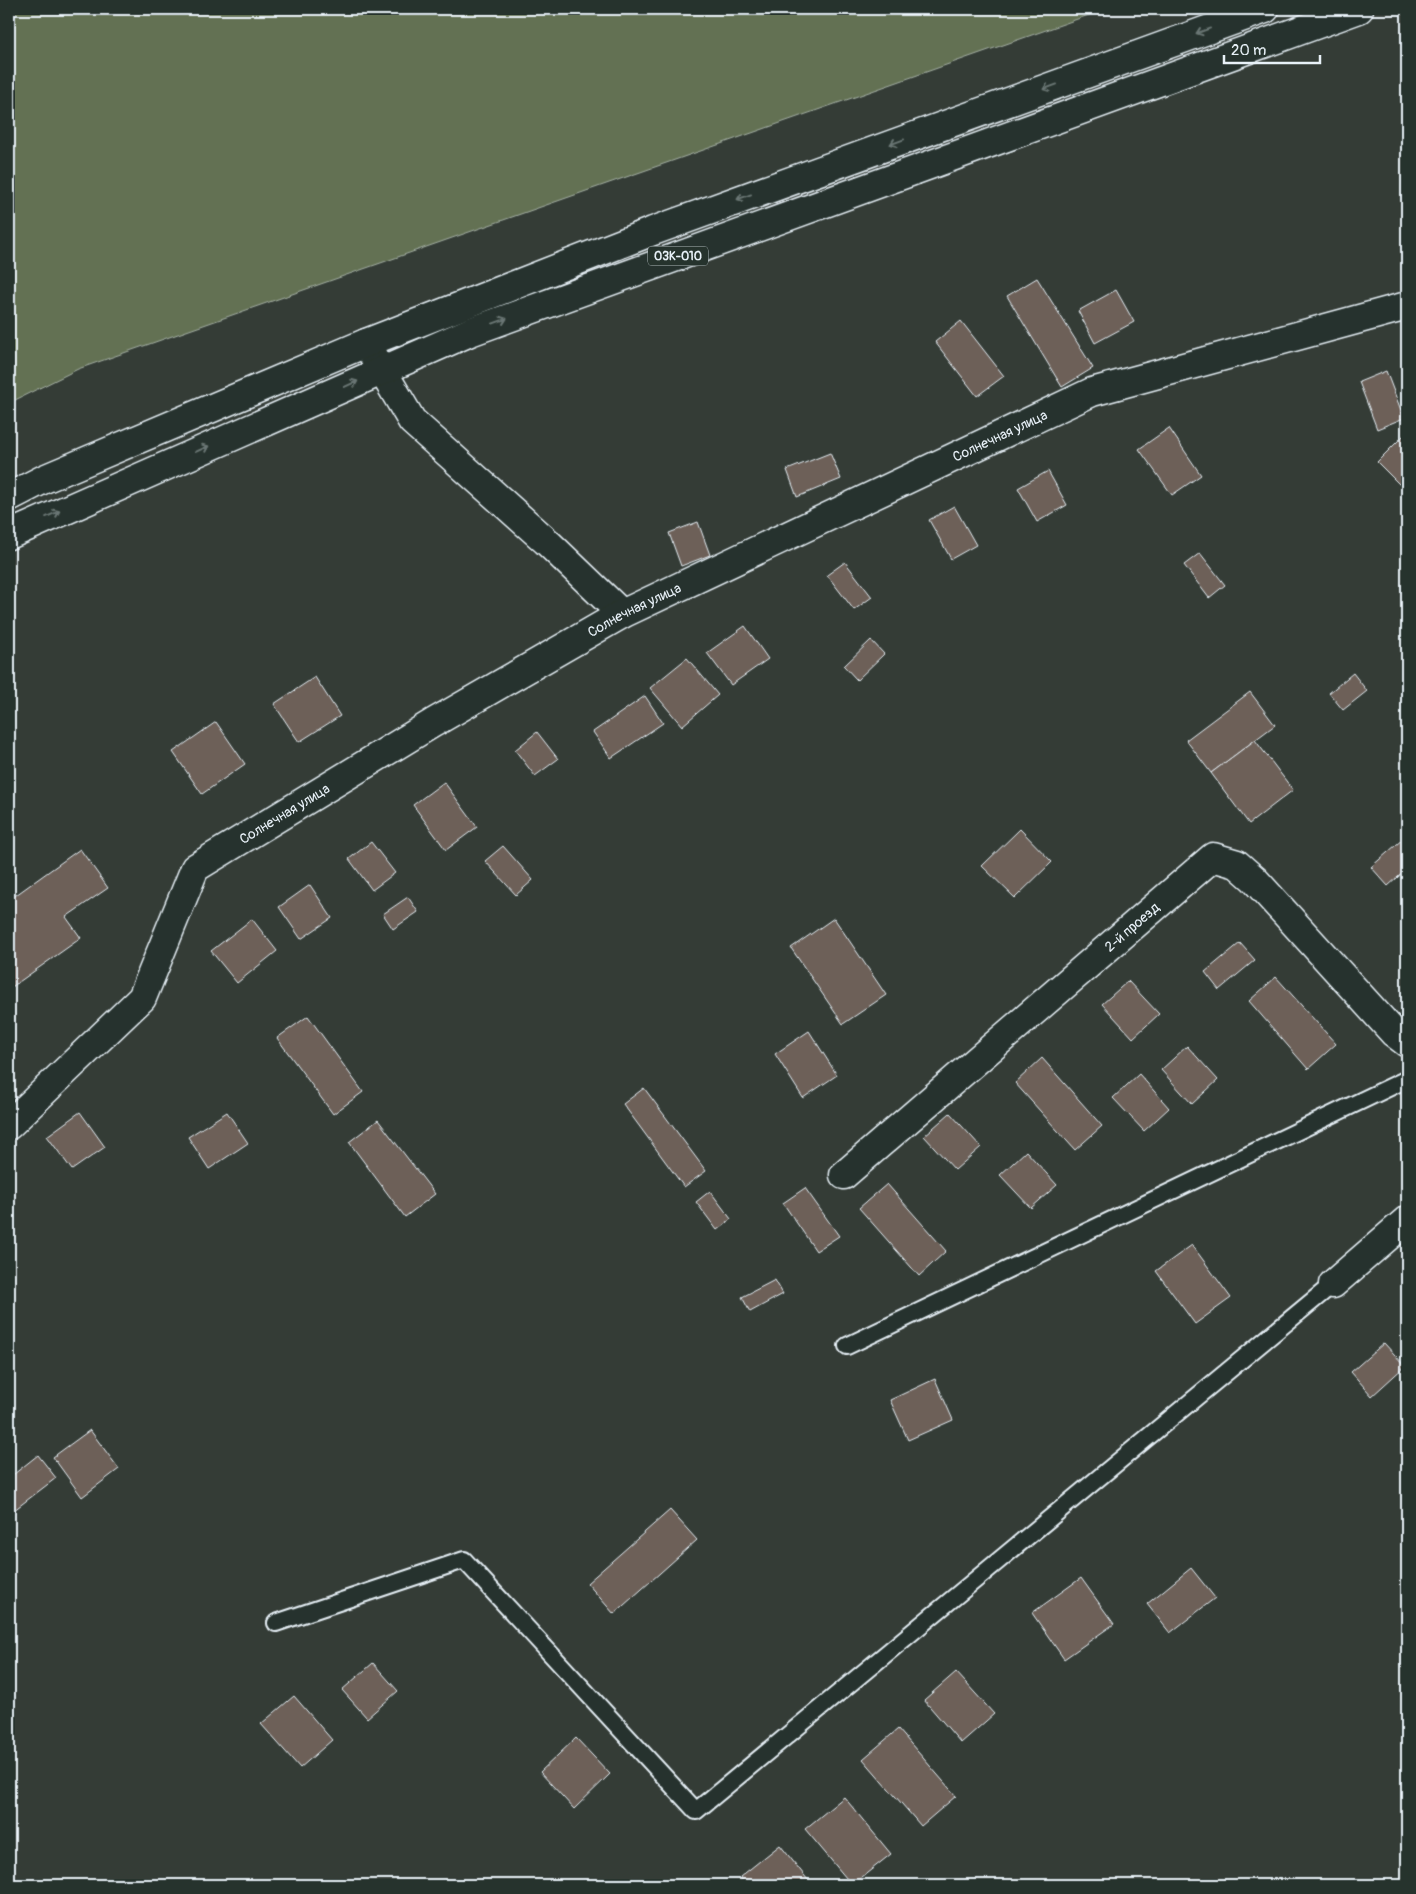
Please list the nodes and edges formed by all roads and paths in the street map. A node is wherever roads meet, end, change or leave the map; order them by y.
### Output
1 (1265, 9) edge
2 (1359, 9) edge
3 (1407, 306) edge
4 (366, 343) junction
5 (382, 371) junction
6 (9, 497) edge
7 (9, 534) edge
8 (622, 614) junction
9 (1407, 1044) edge
10 (1407, 1079) edge
11 (9, 1125) edge
12 (844, 1176) dead end
13 (1407, 1220) edge
14 (1333, 1284) joint
15 (848, 1346) dead end
16 (276, 1623) dead end

1 -> 4 street
5 -> 2 street, 03К-010
3 - 8 street, Солнечная улица
4 - 5 street
4 - 6 street
7 -> 5 street, 03К-010
5 - 8 street
8 - 11 street, Солнечная улица
9 - 12 street, 2-й проезд
10 - 15 lane
13 - 14 street
14 - 16 lane

